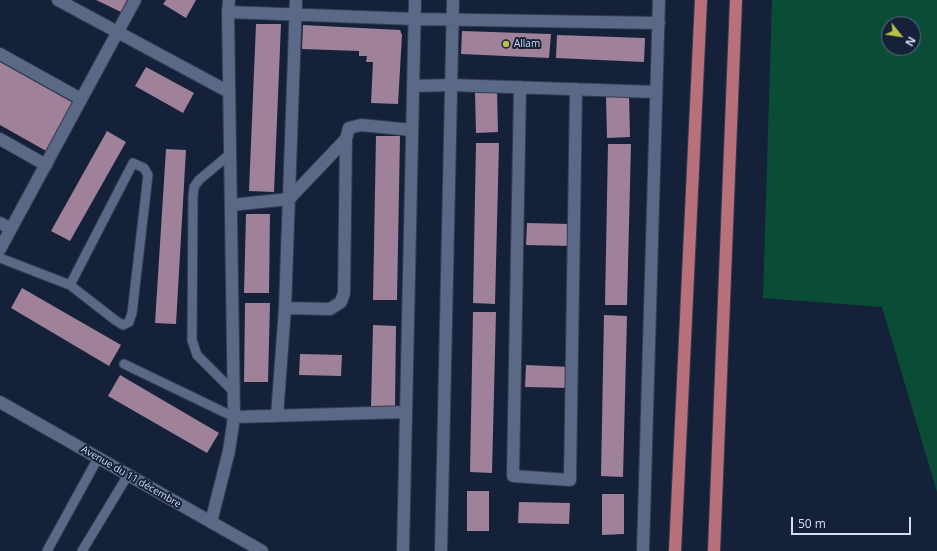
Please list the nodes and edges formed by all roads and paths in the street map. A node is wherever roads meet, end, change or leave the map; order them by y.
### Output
1 (58, 0) edge
2 (135, 0) edge
3 (296, 0) edge
4 (415, 0) edge
5 (453, 0) edge
6 (659, 0) edge
7 (700, 0) edge
8 (736, 0) edge
9 (228, 6) edge
10 (295, 15) junction
11 (415, 19) junction
12 (453, 19) junction
13 (658, 23) junction
14 (117, 33) junction
15 (0, 54) edge
16 (451, 85) junction
17 (413, 86) junction
18 (520, 87) junction
19 (576, 89) junction
20 (229, 92) junction
21 (656, 92) junction
22 (81, 99) junction
23 (412, 130) junction
24 (0, 139) edge
25 (346, 140) junction
26 (230, 154) junction
27 (46, 165) junction
28 (289, 199) junction
29 (231, 205) junction
30 (0, 223) edge
31 (11, 229) junction
32 (0, 249) edge
33 (0, 258) edge
34 (70, 284) junction
35 (285, 308) junction
36 (124, 364) dead end
37 (233, 391) junction
38 (0, 402) edge
39 (406, 412) junction
40 (277, 416) junction
41 (234, 417) junction
42 (98, 458) junction
43 (128, 475) junction
44 (211, 522) junction
45 (47, 551) edge
46 (82, 551) edge
47 (262, 551) edge
48 (402, 551) edge
49 (411, 551) edge
50 (442, 551) edge
51 (643, 551) edge
52 (674, 551) edge
53 (714, 551) edge

1 - 14 street
2 - 14 street
3 - 10 street
4 - 11 street
5 - 12 street
6 - 13 street
7 - 52 highway
8 - 53 highway
9 - 10 street
9 - 20 street
10 - 11 street
10 - 28 street
11 - 12 street
11 - 17 street
12 - 13 street
12 - 16 street
13 - 21 street
14 - 20 street
14 - 22 street
15 - 22 street
16 - 17 street
16 - 18 street
16 - 50 street
17 - 23 street
18 - 19 street
18 - 19 street
19 - 21 street
20 - 26 street
21 - 51 street
22 - 27 street
23 - 25 street
23 - 39 street
24 - 27 street
25 - 28 street
25 - 35 street
26 - 29 street
26 - 37 lane
27 - 31 street
28 - 29 street
28 - 35 street
29 - 37 street
30 - 31 street
31 - 32 street
33 - 34 lane
34 - 34 lane
35 - 40 street
36 - 41 lane
37 - 41 street
38 - 42 street, Avenue du 11 décembre
39 - 40 street
39 - 48 street
40 - 41 street
41 - 44 street
42 - 43 street, Avenue du 11 décembre
42 - 45 lane
43 - 44 street, Avenue du 11 décembre
43 - 46 lane
44 - 47 street, Avenue du 11 décembre
48 - 49 street

